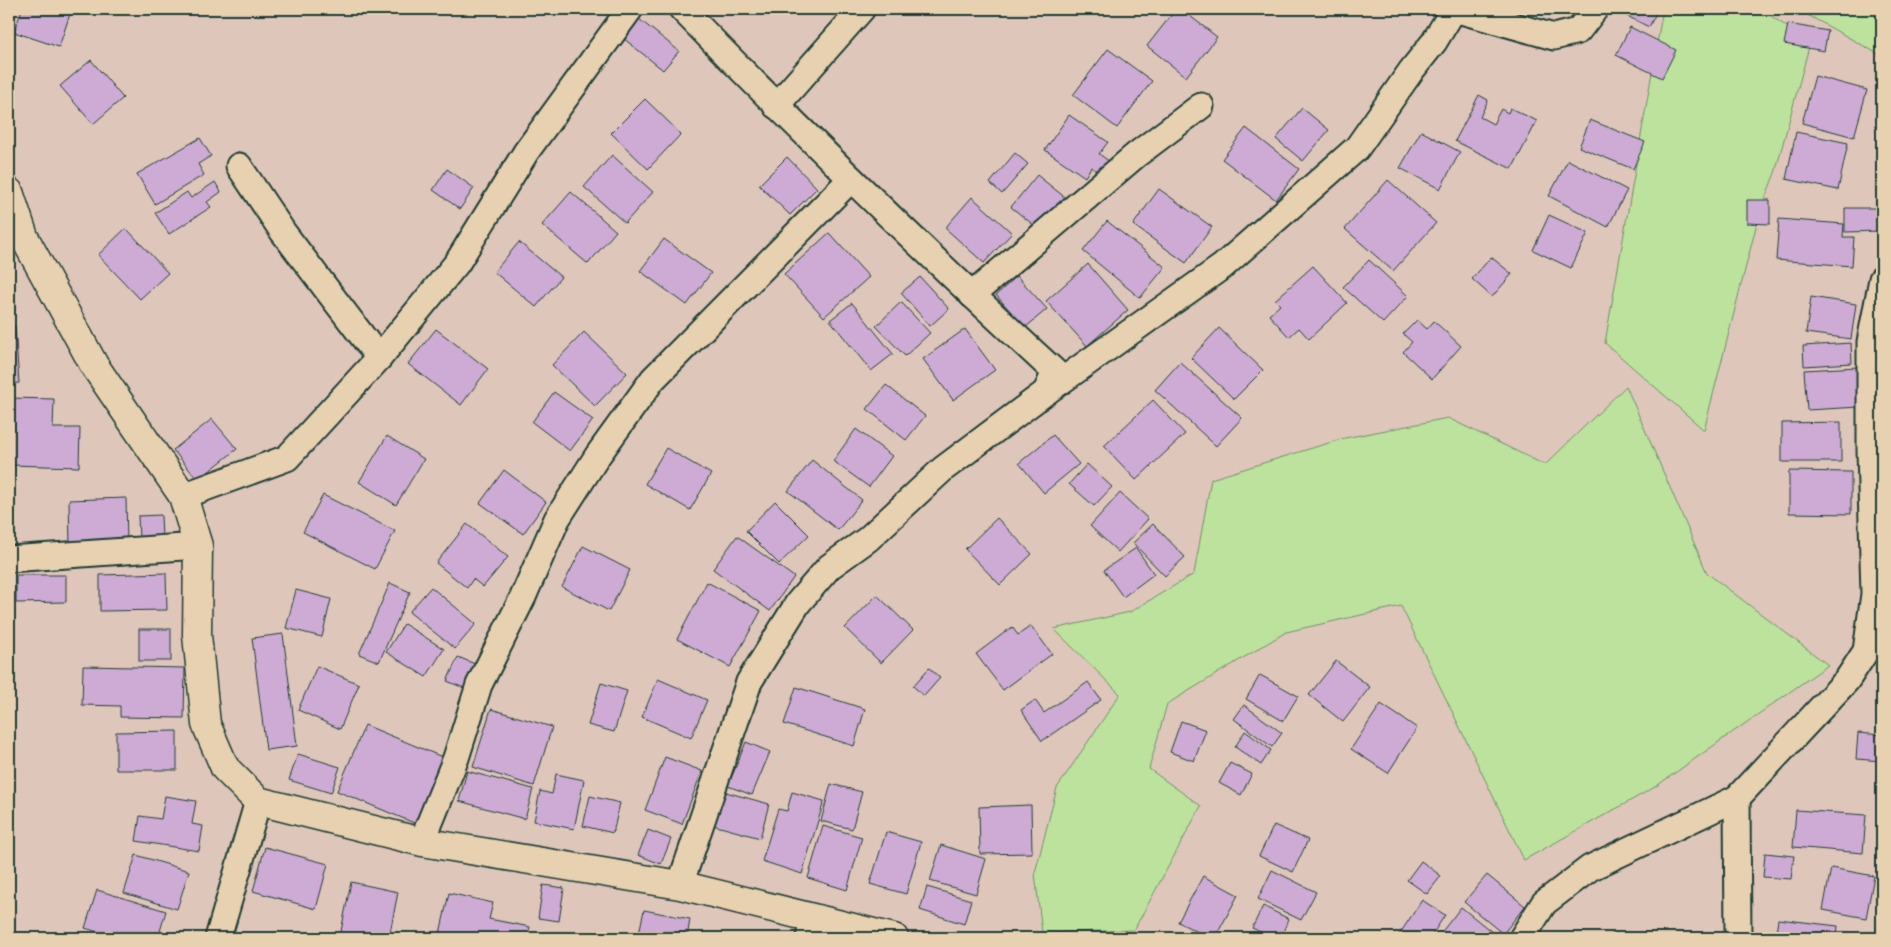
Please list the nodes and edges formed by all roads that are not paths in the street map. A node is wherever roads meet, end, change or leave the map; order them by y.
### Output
1 (630, 9) edge
2 (682, 9) edge
3 (862, 9) edge
4 (1454, 9) edge
5 (1595, 9) edge
6 (776, 106) junction
7 (1201, 106) dead end
8 (239, 166) dead end
9 (851, 179) junction
10 (9, 192) edge
11 (16, 237) edge
12 (1882, 279) edge
13 (972, 295) junction
14 (379, 358) junction
15 (1046, 392) junction
16 (1876, 451) edge
17 (183, 496) junction
18 (198, 546) junction
19 (9, 559) edge
20 (1737, 798) junction
21 (258, 801) junction
22 (422, 842) junction
23 (680, 886) junction
24 (811, 928) edge
25 (218, 938) edge
26 (894, 938) edge
27 (1522, 938) edge
28 (1738, 938) edge

1 - 14 street
2 - 6 street
3 - 6 street
4 - 5 street
4 - 15 street
6 - 9 street
7 - 13 street
8 - 14 street
9 - 13 street
9 - 22 street
10 - 11 street
11 - 17 street
12 - 16 street
13 - 15 street
14 - 17 street
15 - 23 street
16 - 20 street
17 - 18 street
18 - 19 street
18 - 21 street
20 - 27 street
20 - 28 street
21 - 22 street
21 - 25 street
22 - 23 street
23 - 24 street
24 - 26 street

